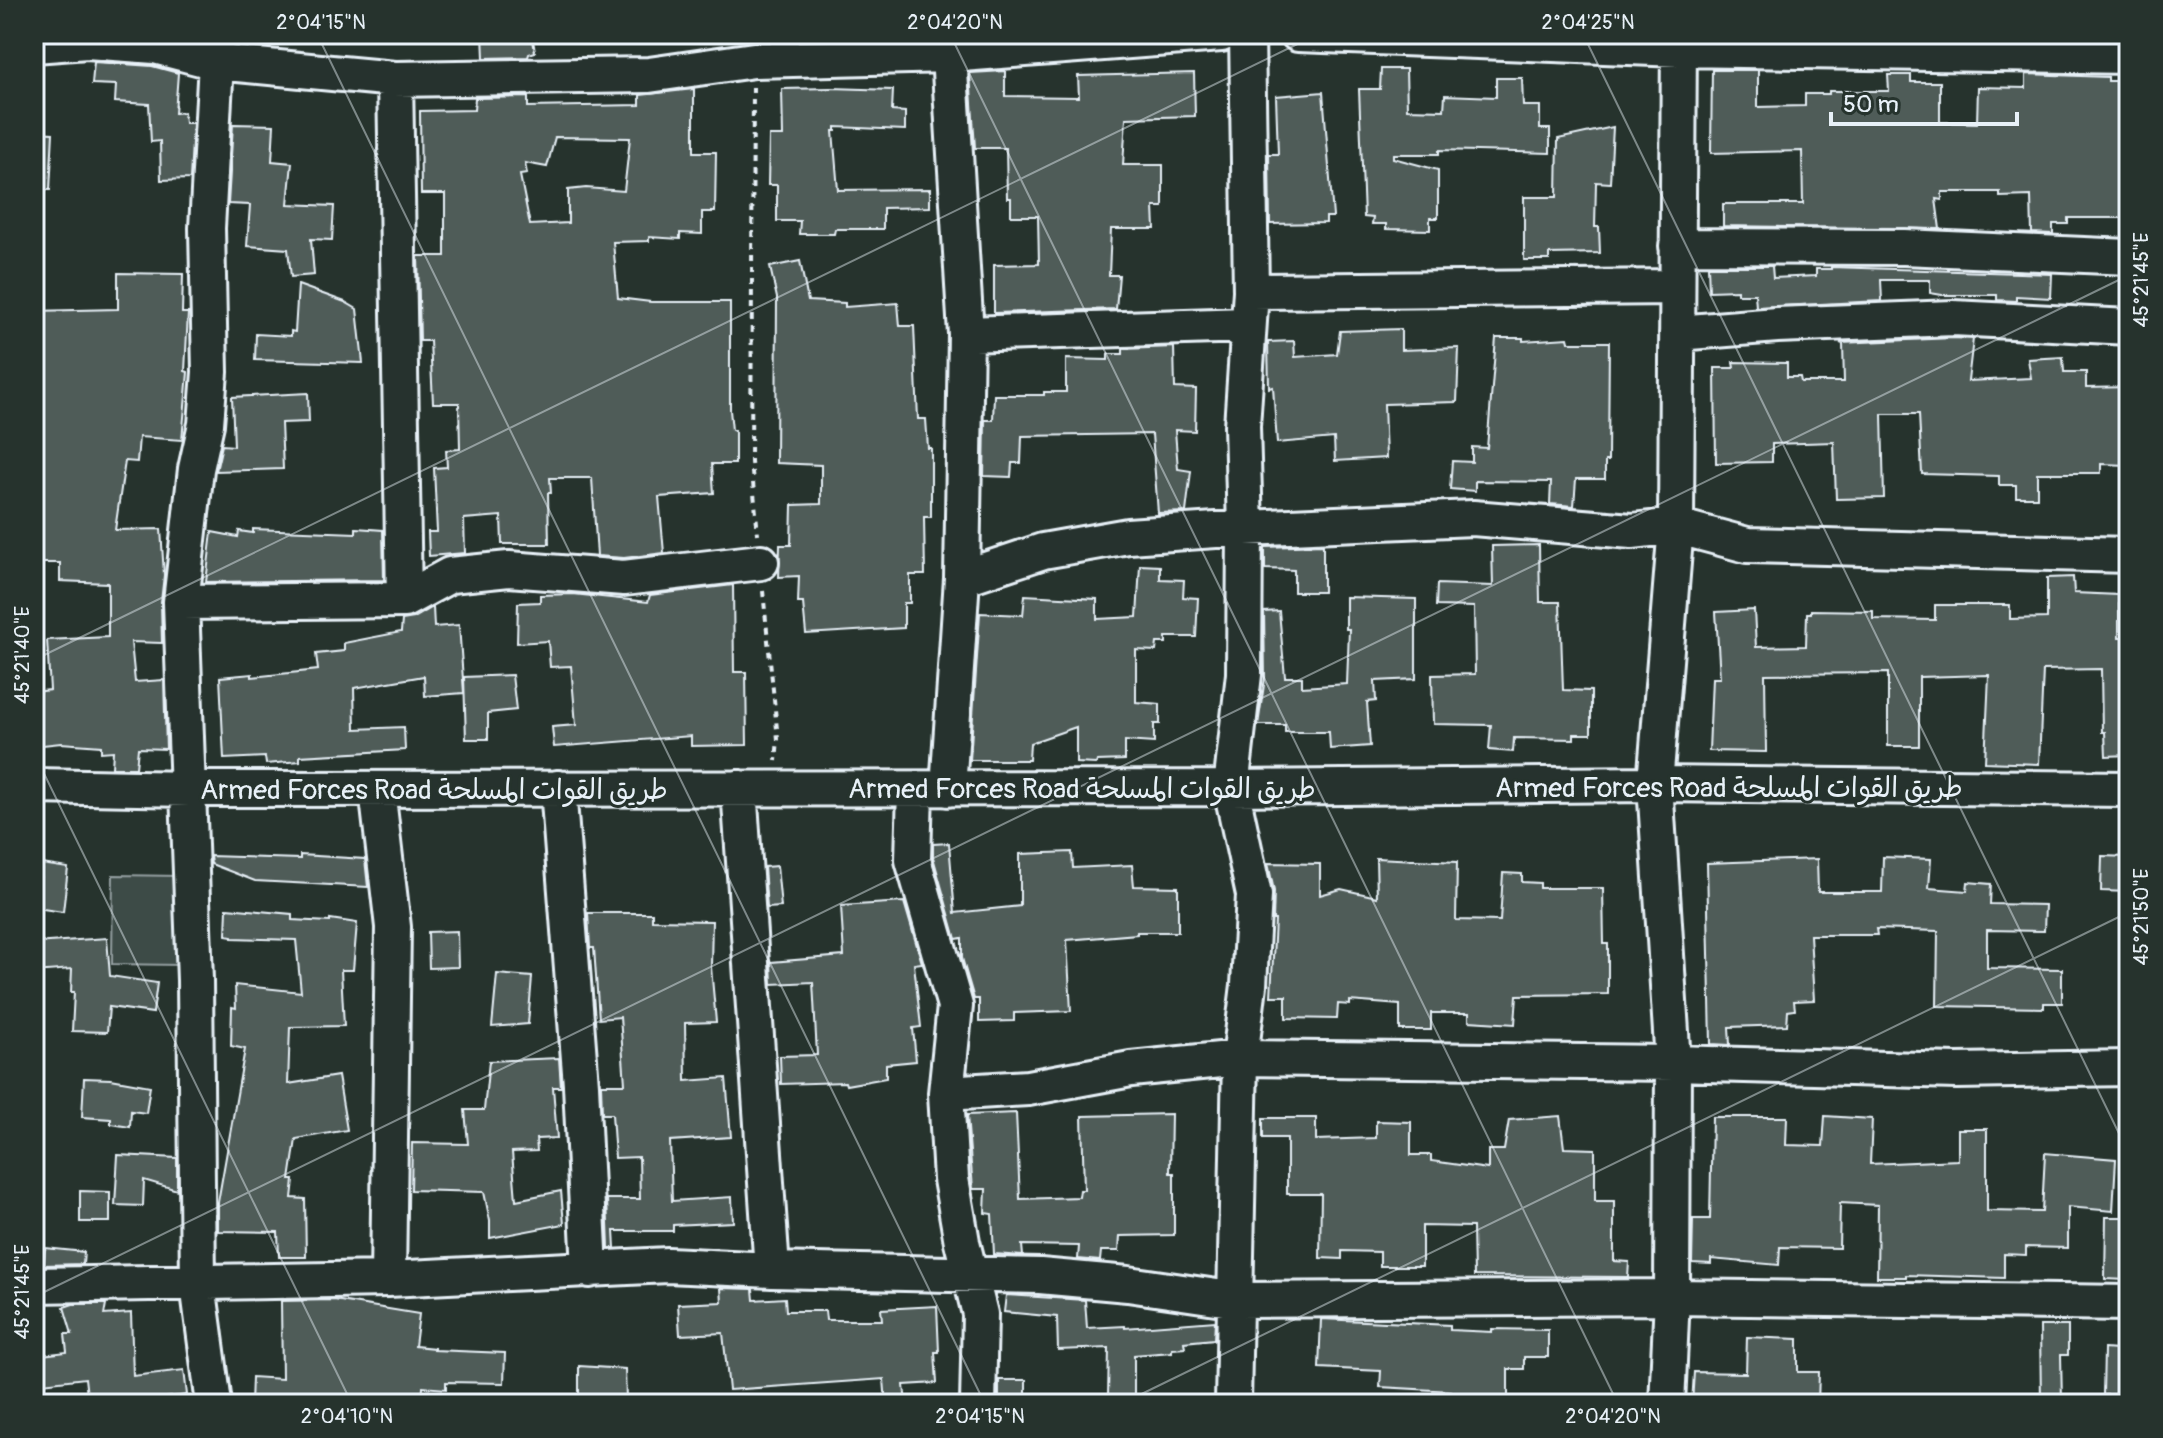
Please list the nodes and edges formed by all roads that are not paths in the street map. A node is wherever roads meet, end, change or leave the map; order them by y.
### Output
1 (1221, 34) edge
2 (1247, 34) edge
3 (1298, 34) edge
4 (1679, 42) edge
5 (34, 45) edge
6 (216, 48) edge
7 (949, 55) junction
8 (2129, 56) edge
9 (395, 79) junction
10 (1677, 246) junction
11 (2129, 257) edge
12 (1677, 287) junction
13 (1251, 291) junction
14 (1247, 325) junction
15 (2129, 327) edge
16 (1677, 333) junction
17 (966, 334) junction
18 (1676, 526) junction
19 (1245, 528) junction
20 (2129, 555) edge
21 (761, 562) road end
22 (962, 578) junction
23 (404, 600) junction
24 (181, 602) junction
25 (1655, 784) junction
26 (34, 786) edge
27 (558, 788) junction
28 (739, 788) junction
29 (1231, 788) junction
30 (189, 789) junction
31 (377, 789) junction
32 (915, 789) junction
33 (948, 789) junction
34 (2129, 789) edge
35 (1240, 1058) junction
36 (1673, 1063) junction
37 (2129, 1068) edge
38 (946, 1093) junction
39 (590, 1270) junction
40 (772, 1270) junction
41 (970, 1275) junction
42 (388, 1279) junction
43 (198, 1284) junction
44 (34, 1285) edge
45 (1672, 1297) junction
46 (1237, 1300) junction
47 (2129, 1303) edge
48 (214, 1404) edge
49 (978, 1404) edge
50 (1233, 1404) edge
51 (1667, 1404) edge

1 - 7 street
2 - 13 street
3 - 4 street
4 - 8 street
4 - 10 street
5 - 6 street
6 - 9 street
6 - 24 street
7 - 9 street
7 - 17 street
9 - 23 street
10 - 11 street
10 - 12 street
12 - 13 street
12 - 16 street
13 - 14 street
14 - 17 street
14 - 19 street
15 - 16 street
16 - 18 street
17 - 22 street
18 - 19 street
18 - 20 street
18 - 25 street
19 - 22 street
19 - 29 street
21 - 23 street
22 - 33 street
23 - 24 street
24 - 30 street
25 - 29 street, Armed Forces Road طريق القوات المسلحة
25 - 34 street, Armed Forces Road طريق القوات المسلحة
25 - 36 street
26 - 30 street, Armed Forces Road طريق القوات المسلحة
27 - 28 street, Armed Forces Road طريق القوات المسلحة
27 - 31 street, Armed Forces Road طريق القوات المسلحة
27 - 39 street
28 - 32 street, Armed Forces Road طريق القوات المسلحة
28 - 40 street
29 - 33 street, Armed Forces Road طريق القوات المسلحة
29 - 35 street
30 - 31 street, Armed Forces Road طريق القوات المسلحة
30 - 43 street
31 - 42 street
32 - 33 street, Armed Forces Road طريق القوات المسلحة
32 - 38 street
35 - 36 street
35 - 38 street
35 - 46 street
36 - 37 street
36 - 45 street
38 - 41 street
39 - 40 street
39 - 42 street
40 - 41 street
41 - 46 street
41 - 49 street
42 - 43 street
43 - 44 street
43 - 48 street
45 - 46 street
45 - 47 street
45 - 51 street
46 - 50 street

